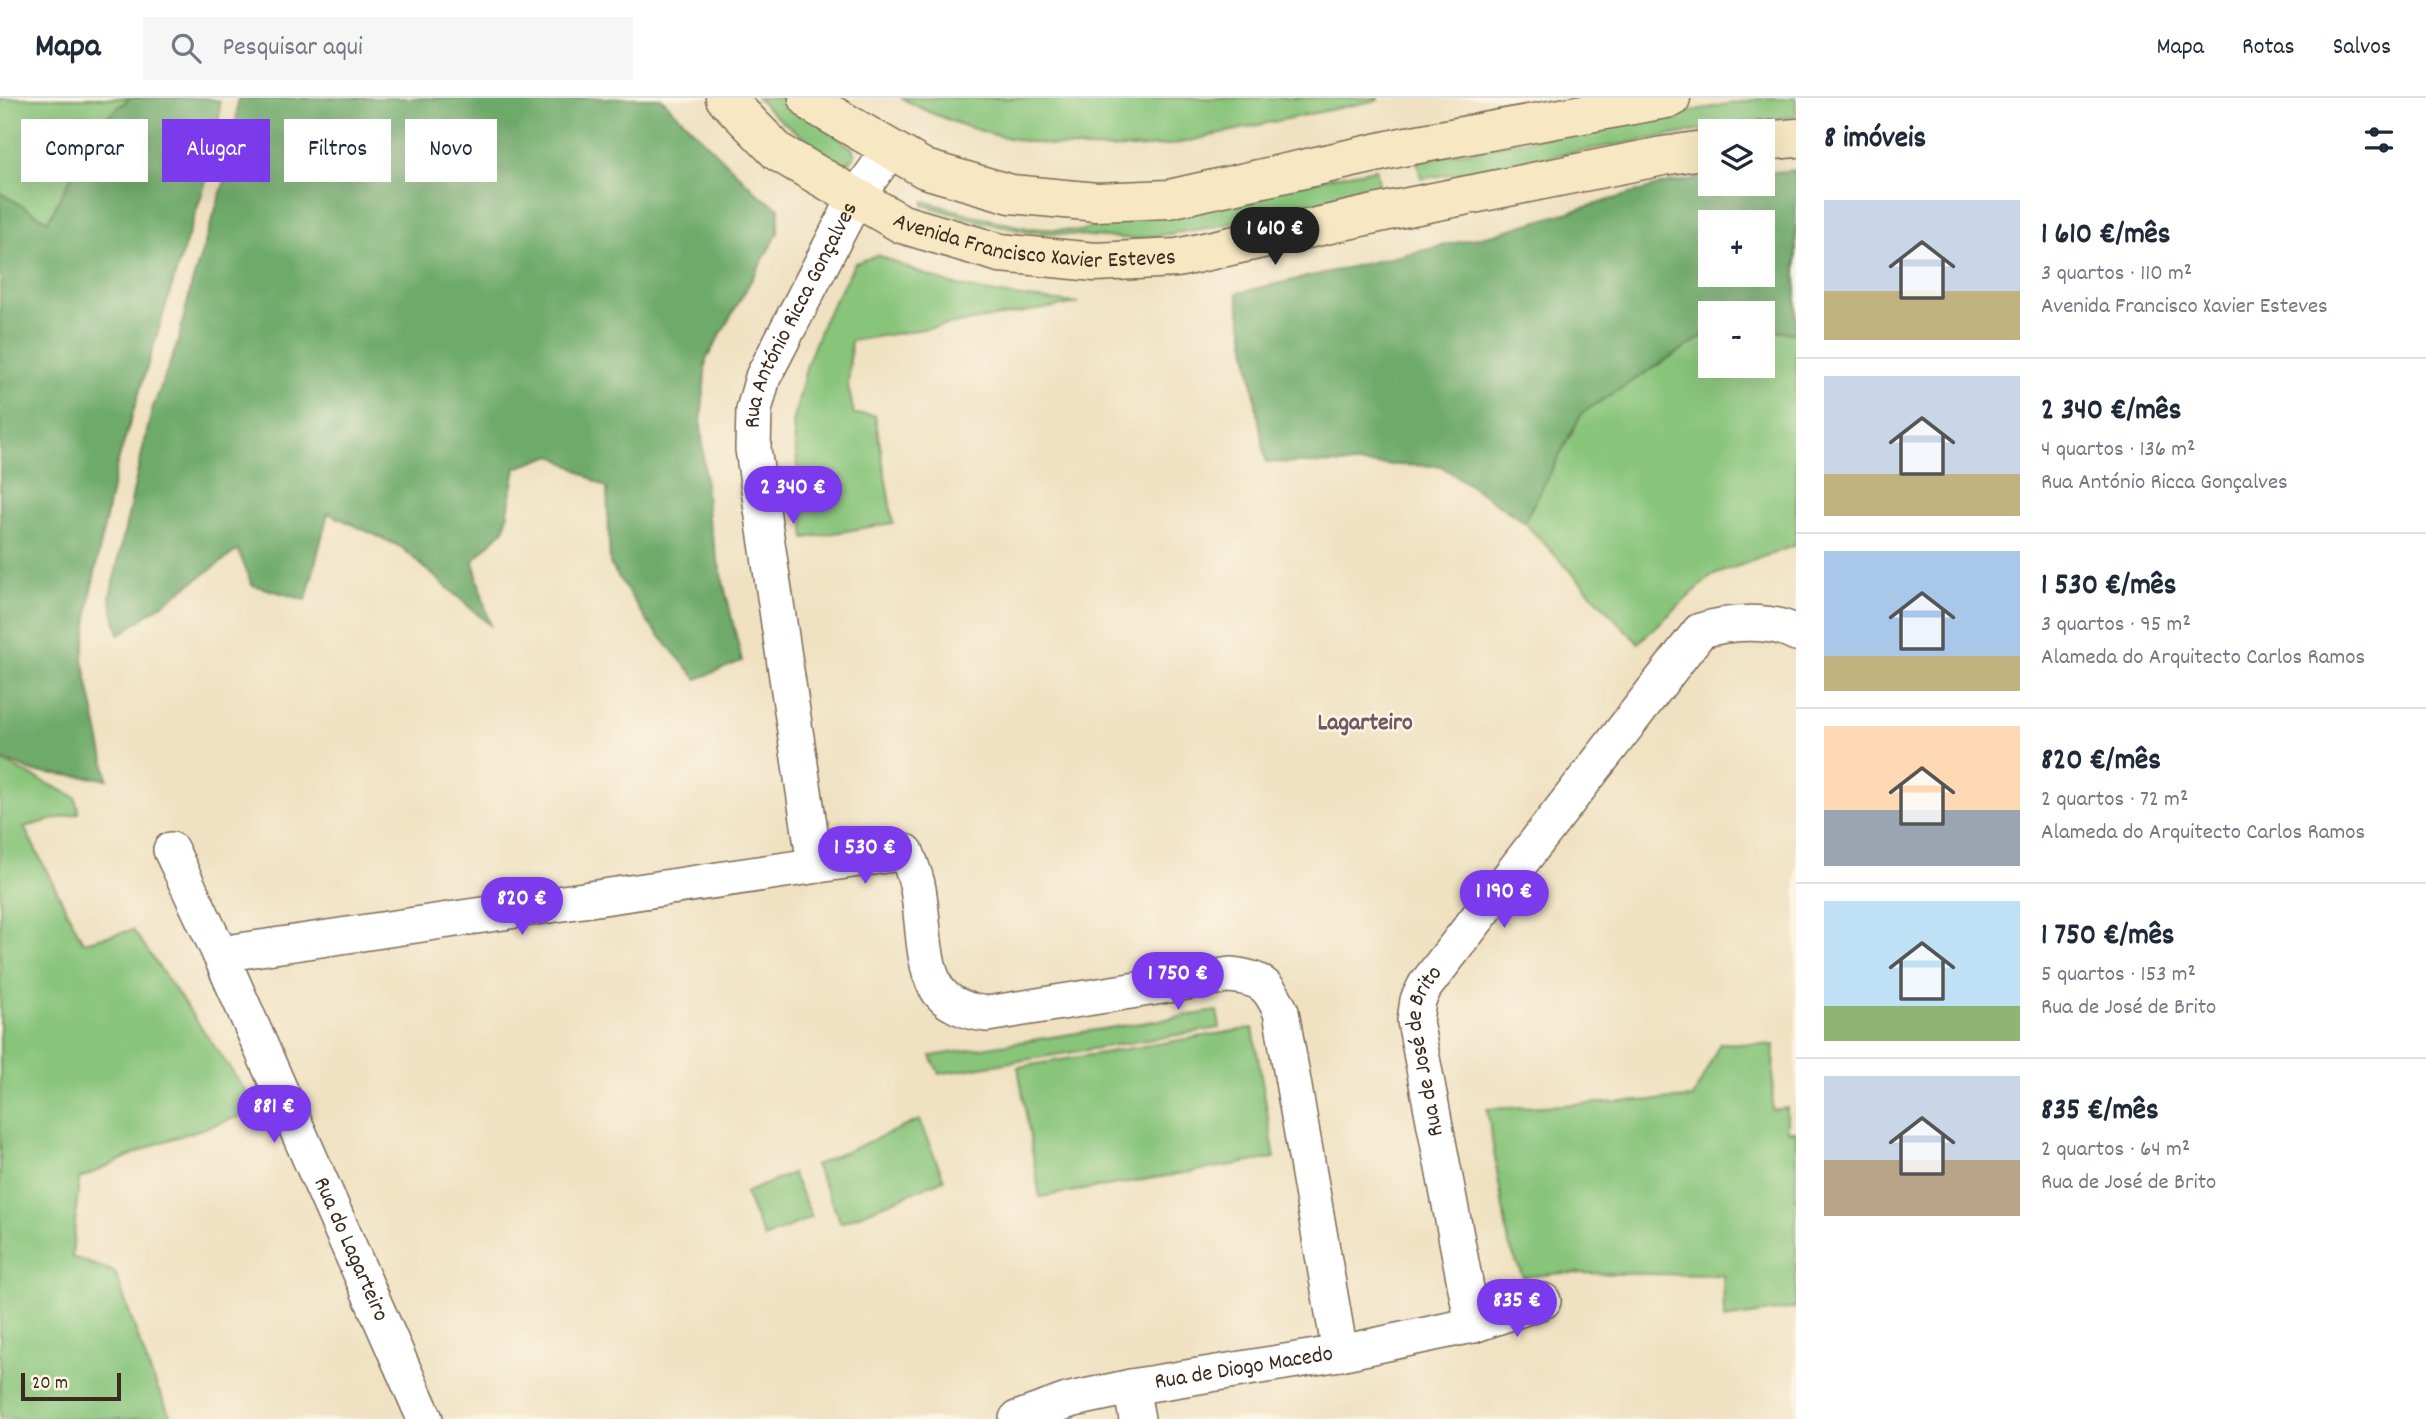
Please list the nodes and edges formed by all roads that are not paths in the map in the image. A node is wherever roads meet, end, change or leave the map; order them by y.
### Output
1 (725, 98) edge
2 (808, 98) edge
3 (1671, 98) edge
4 (1796, 138) edge
5 (1775, 140) edge
6 (890, 150) junction
7 (1698, 151) edge
8 (855, 198) junction
9 (1796, 633) edge
10 (171, 850) dead end
11 (815, 865) junction
12 (220, 954) junction
13 (1543, 1301) dead end
14 (1473, 1325) junction
15 (1340, 1353) junction
16 (1134, 1403) edge
17 (425, 1419) edge
18 (1017, 1419) edge

1 - 8 main road, Avenida Francisco Xavier Esteves
2 - 6 main road, Avenida Francisco Xavier Esteves
3 - 6 main road, Avenida Francisco Xavier Esteves
4 - 5 main road
6 - 8 street, Rua António Ricca Gonçalves
7 - 8 main road, Avenida Francisco Xavier Esteves
8 - 11 street, Rua António Ricca Gonçalves
9 - 14 street, Rua de José de Brito
10 - 12 street, Rua do Lagarteiro
11 - 12 street
11 - 15 street
12 - 17 street, Rua do Lagarteiro
13 - 14 street, Rua de Diogo Macedo
14 - 15 street, Rua de Diogo Macedo
15 - 16 street, Rua de Diogo Macedo
16 - 18 street, Rua de Diogo Macedo

